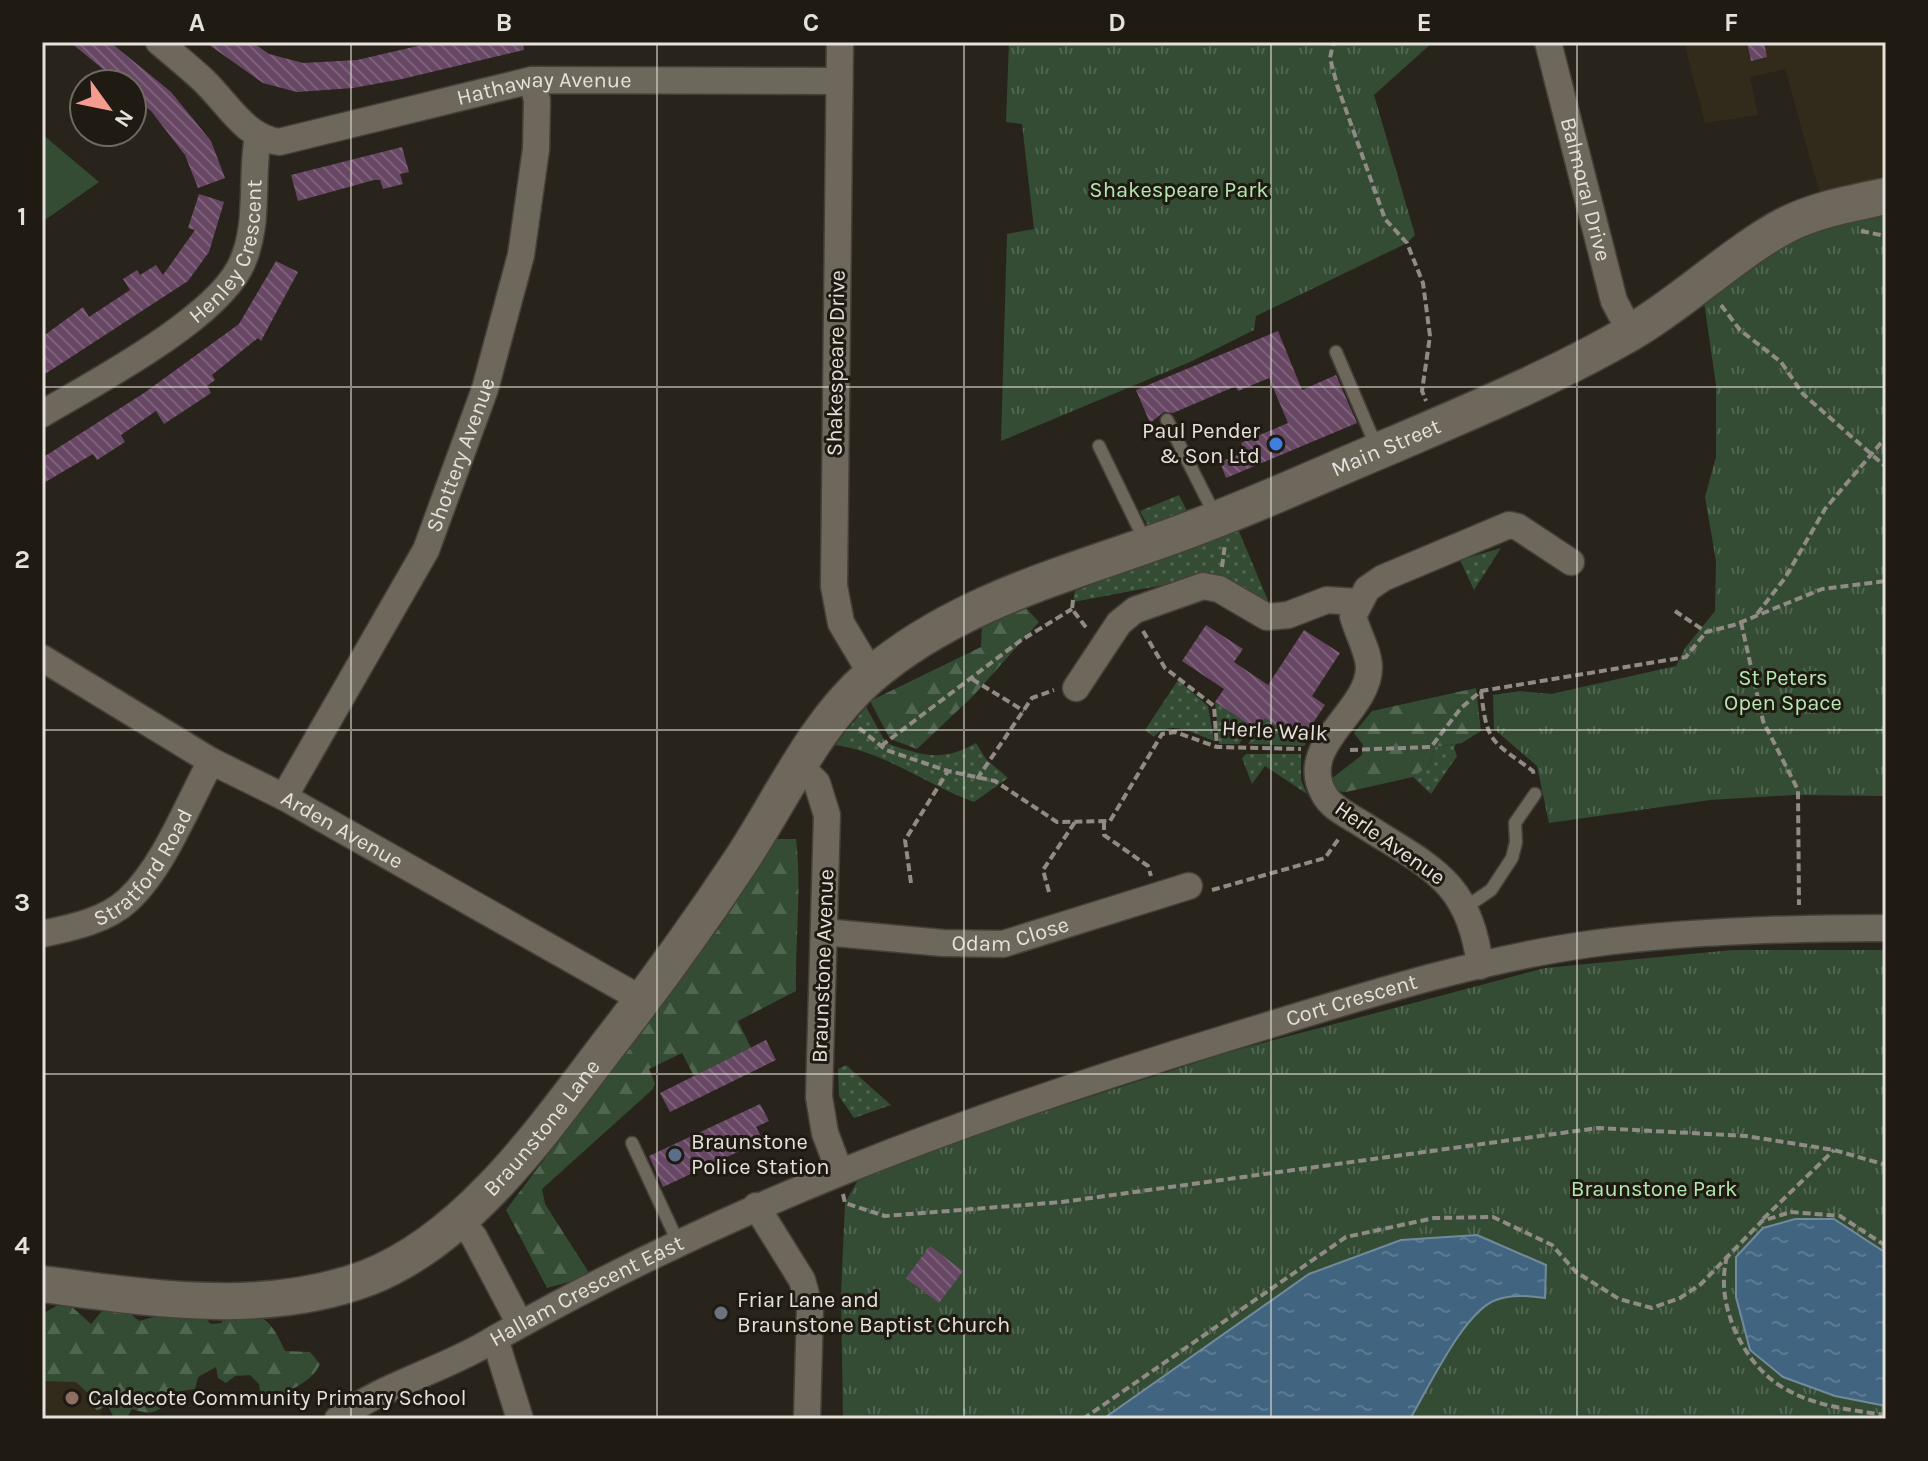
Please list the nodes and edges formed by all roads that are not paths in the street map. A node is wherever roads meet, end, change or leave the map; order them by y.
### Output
1 (159, 42) edge
2 (840, 42) edge
3 (1548, 42) edge
4 (532, 80) junction
5 (839, 81) junction
6 (258, 136) junction
7 (1886, 196) edge
8 (1631, 333) junction
9 (1336, 352) dead end
10 (42, 414) edge
11 (1167, 420) dead end
12 (1099, 446) dead end
13 (1378, 451) junction
14 (1217, 520) junction
15 (1148, 546) junction
16 (1571, 562) dead end
17 (1357, 602) junction
18 (42, 658) edge
19 (872, 675) junction
20 (1076, 688) road end
21 (211, 761) junction
22 (801, 767) junction
23 (1535, 794) road end
24 (284, 797) junction
25 (1189, 886) road end
26 (1466, 907) junction
27 (1886, 928) edge
28 (824, 932) junction
29 (42, 934) edge
30 (1480, 966) junction
31 (643, 1000) junction
32 (632, 1143) dead end
33 (839, 1170) junction
34 (756, 1206) junction
35 (460, 1221) junction
36 (678, 1242) junction
37 (42, 1284) edge
38 (520, 1324) junction
39 (495, 1339) junction
40 (338, 1419) edge
41 (520, 1419) edge
42 (807, 1419) edge

1 - 6 street
2 - 5 street, Shakespeare Drive
3 - 8 street, Balmoral Drive
4 - 5 street, Hathaway Avenue
4 - 6 street, Hathaway Avenue
4 - 24 street, Shottery Avenue
5 - 19 street, Shakespeare Drive
6 - 10 street, Henley Crescent
7 - 8 street, Main Street
8 - 13 street, Main Street
9 - 13 lane
11 - 14 lane
12 - 15 lane
13 - 14 street, Main Street
14 - 15 street, Main Street
15 - 19 street, Main Street
16 - 17 street
17 - 20 street
17 - 26 street, Herle Avenue
18 - 21 street, Arden Avenue
19 - 22 street, Braunstone Lane
21 - 24 street, Arden Avenue
21 - 29 street, Stratford Road
22 - 28 street, Braunstone Avenue
22 - 31 street, Braunstone Lane
23 - 26 lane
24 - 31 street, Arden Avenue
25 - 28 street, Odam Close
26 - 30 street, Herle Avenue
27 - 30 street, Cort Crescent
28 - 33 street, Braunstone Avenue
30 - 33 street, Cort Crescent
31 - 35 street, Braunstone Lane
32 - 36 lane
33 - 34 street, Hallam Crescent East
34 - 36 street, Hallam Crescent East
34 - 42 street
35 - 37 street, Braunstone Lane
35 - 38 street
36 - 38 street, Hallam Crescent East
38 - 39 street, Hallam Crescent East
39 - 40 street, Hallam Crescent East
39 - 41 street

